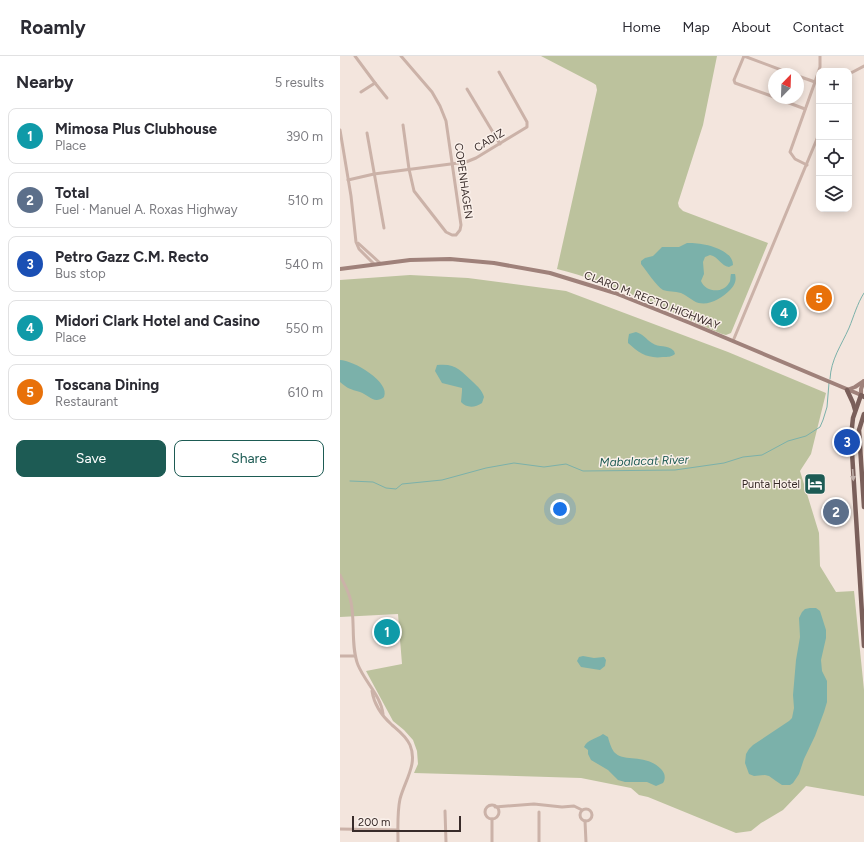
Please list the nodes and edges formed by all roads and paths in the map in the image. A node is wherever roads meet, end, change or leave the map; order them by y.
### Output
1 (356, 56) edge
2 (401, 56) edge
3 (744, 56) edge
4 (820, 56) edge
5 (864, 66) edge
6 (776, 68) edge
7 (499, 72) dead end
8 (852, 72) edge
9 (804, 78) edge
10 (815, 82) junction
11 (375, 83) junction
12 (467, 89) dead end
13 (361, 92) dead end
14 (768, 95) edge
15 (388, 98) dead end
16 (791, 104) edge
17 (805, 109) junction
18 (403, 125) dead end
19 (340, 130) edge
20 (367, 133) dead end
21 (817, 140) edge
22 (500, 144) junction
23 (452, 164) junction
24 (807, 165) junction
25 (409, 169) junction
26 (374, 174) junction
27 (348, 180) junction
28 (384, 228) dead end
29 (356, 242) junction
30 (380, 263) junction
31 (374, 264) junction
32 (340, 269) edge
33 (733, 341) junction
34 (864, 381) edge
35 (847, 390) junction
36 (862, 396) edge
37 (855, 411) junction
38 (864, 414) edge
39 (864, 507) edge
40 (340, 575) edge
41 (864, 643) edge
42 (864, 646) edge
43 (340, 656) edge
44 (355, 656) junction
45 (495, 807) junction
46 (582, 810) junction
47 (445, 811) dead end
48 (538, 812) dead end
49 (492, 819) junction
50 (585, 821) junction
51 (340, 829) edge
52 (398, 830) junction
53 (398, 842) edge
54 (446, 842) edge
55 (492, 842) edge
56 (539, 842) edge
57 (586, 842) edge

1 - 11 street
2 - 23 street, COPENHAGEN
3 - 6 street
3 - 14 street
4 - 10 street
5 - 8 street
7 - 22 street, CADIZ
9 - 10 street
10 - 17 street
11 - 13 street
11 - 15 street
12 - 22 street
16 - 17 street
17 - 24 street
18 - 25 street
19 - 27 street
20 - 26 street
21 - 24 street
22 - 23 street, CADIZ
23 - 25 street, CADIZ
23 - 25 street, COPENHAGEN
24 - 33 street
25 - 26 street, CADIZ
26 - 27 street, CADIZ
26 - 28 street
27 - 29 street
29 - 30 street
29 - 31 street
30 - 31 main road, CLARO M. RECTO HIGHWAY
30 - 33 main road, CLARO M. RECTO HIGHWAY
31 - 32 main road, CLARO M. RECTO HIGHWAY
33 - 35 main road, CLARO M. RECTO HIGHWAY
34 - 35 main road
34 - 36 main road
35 - 36 main road
35 - 37 main road
36 - 37 main road
37 -> 41 main road
38 - 39 main road
40 - 44 street
41 - 42 main road
43 - 44 street
44 - 52 street
45 - 46 street
45 - 49 street
45 - 49 street
46 - 50 street
46 - 50 street
47 - 54 street
48 - 56 street
49 - 55 street
50 - 57 street
51 - 52 street
52 - 53 street

